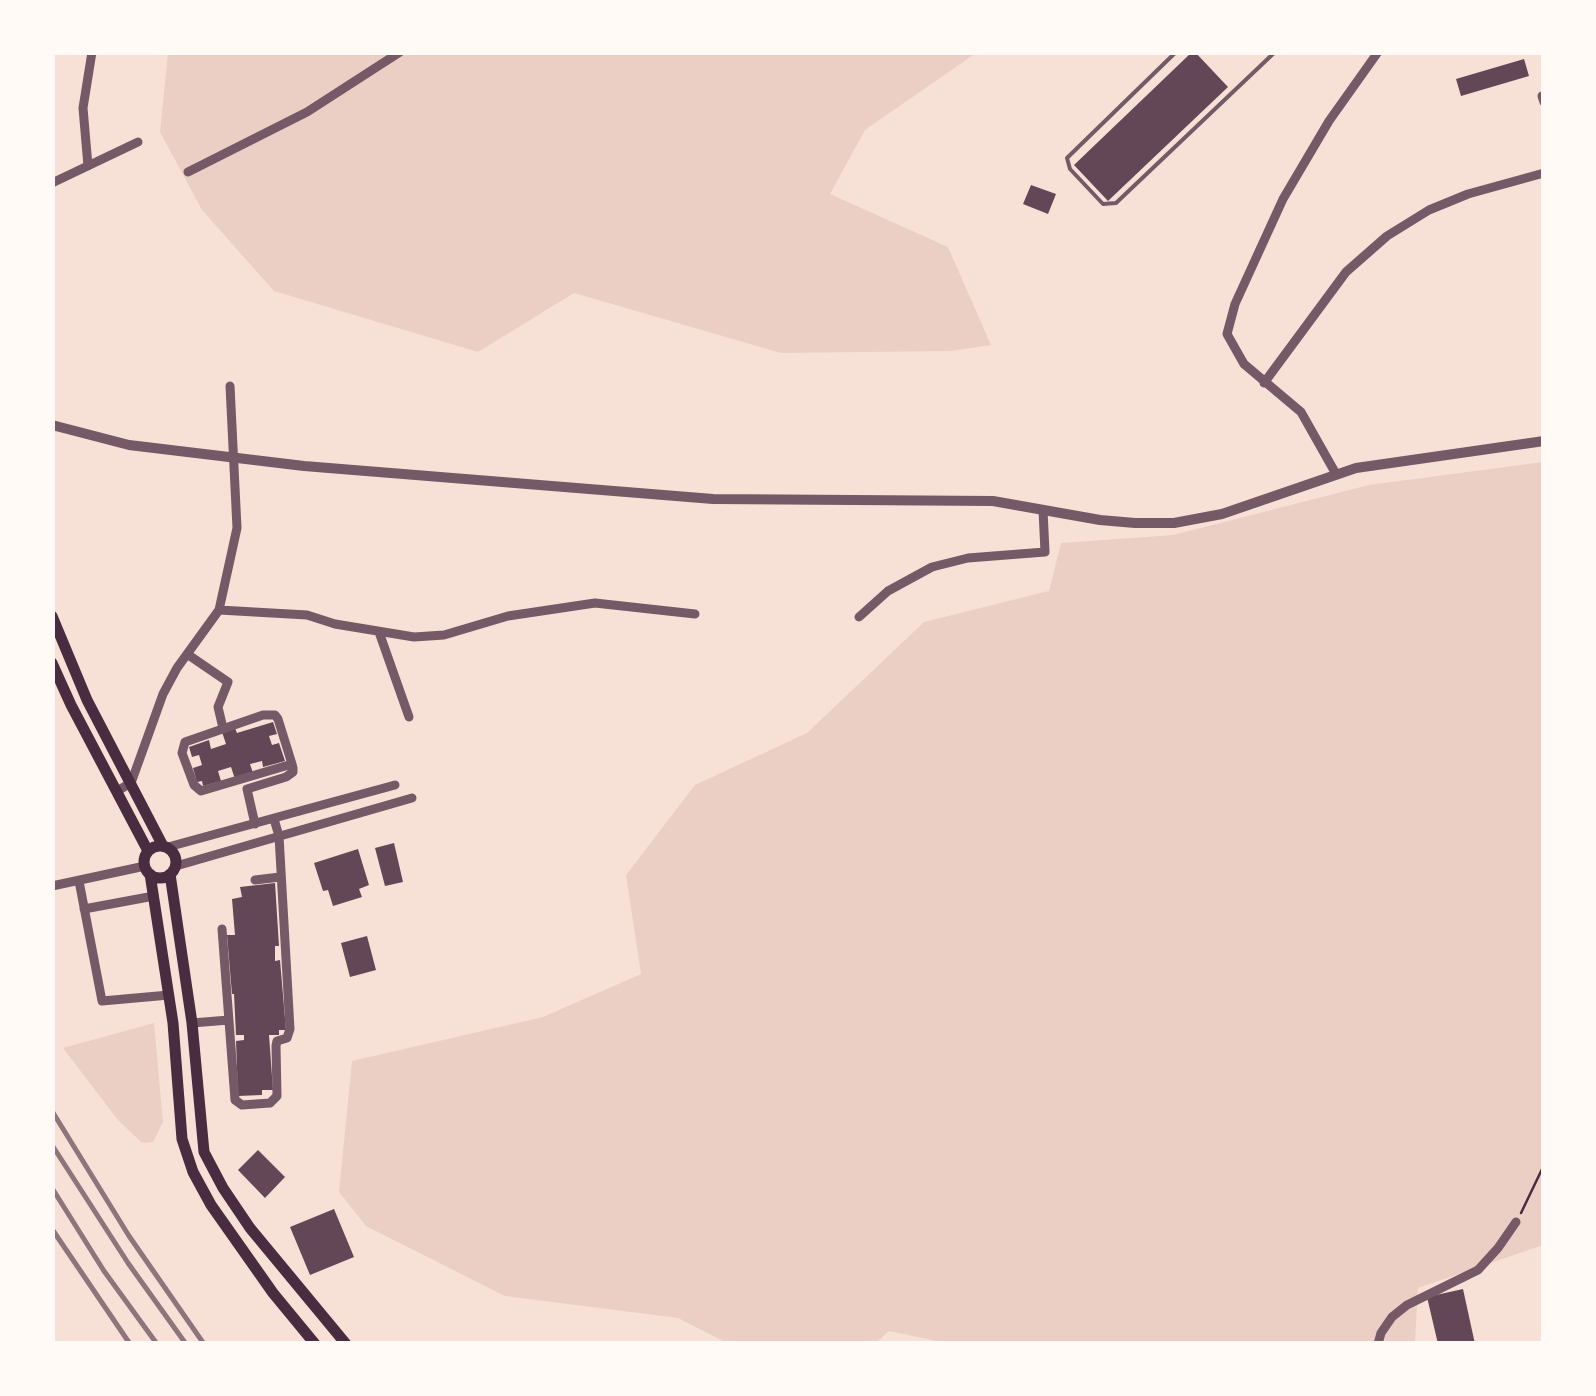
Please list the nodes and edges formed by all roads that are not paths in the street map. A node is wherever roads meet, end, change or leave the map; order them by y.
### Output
1 (92, 52) edge
2 (400, 52) edge
3 (1176, 52) edge
4 (1275, 52) edge
5 (1378, 52) edge
6 (138, 142) dead end
7 (88, 166) junction
8 (188, 172) dead end
9 (1544, 173) edge
10 (52, 183) edge
11 (1264, 383) junction
12 (230, 386) dead end
13 (52, 425) edge
14 (1544, 440) edge
15 (234, 456) junction
16 (1336, 474) junction
17 (1043, 510) junction
18 (219, 610) junction
19 (695, 614) dead end
20 (52, 616) edge
21 (859, 616) dead end
22 (380, 632) junction
23 (187, 654) junction
24 (52, 663) edge
25 (410, 717) dead end
26 (224, 728) junction
27 (292, 764) junction
28 (131, 784) junction
29 (395, 785) dead end
30 (117, 792) junction
31 (412, 798) dead end
32 (274, 818) junction
33 (254, 824) junction
34 (279, 836) junction
35 (165, 847) junction
36 (148, 851) junction
37 (147, 870) junction
38 (173, 870) junction
39 (280, 877) junction
40 (79, 880) junction
41 (255, 880) dead end
42 (52, 886) edge
43 (154, 896) junction
44 (84, 909) junction
45 (222, 929) dead end
46 (169, 995) junction
47 (228, 1020) junction
48 (192, 1023) junction
49 (216, 1174) junction
50 (198, 1182) junction
51 (1516, 1222) road end
52 (315, 1344) edge
53 (346, 1344) edge
54 (1378, 1344) edge

1 - 7 street
2 - 8 street
3 - 4 lane
5 - 11 street
6 - 7 street
7 - 10 street
9 - 11 street
11 - 16 street
12 - 15 street
13 - 15 street
14 - 16 street
15 - 17 street
15 - 18 street
16 - 17 street
17 - 21 street
18 - 22 street
18 - 23 street
19 - 22 street
20 - 28 main road
22 - 25 street
23 - 26 street
23 - 28 street
24 - 30 main road
26 - 27 street
26 - 27 street
27 - 33 street
28 - 30 street
28 - 35 main road
29 - 32 street
30 - 36 main road
31 - 34 street
32 - 33 street
32 - 34 street
33 - 35 street
34 - 38 street
34 - 39 street
35 - 36 main road
35 - 38 main road
36 - 37 main road
37 - 38 main road
37 - 40 street
37 - 43 main road
38 - 48 main road
39 - 41 street
39 - 47 street
40 - 42 street
40 - 44 street
43 - 44 street
43 - 46 main road
44 - 46 street
45 - 47 street
46 - 50 main road
47 - 48 street
48 - 49 main road
49 - 50 main road
49 - 53 main road
50 - 52 main road
51 - 54 street

